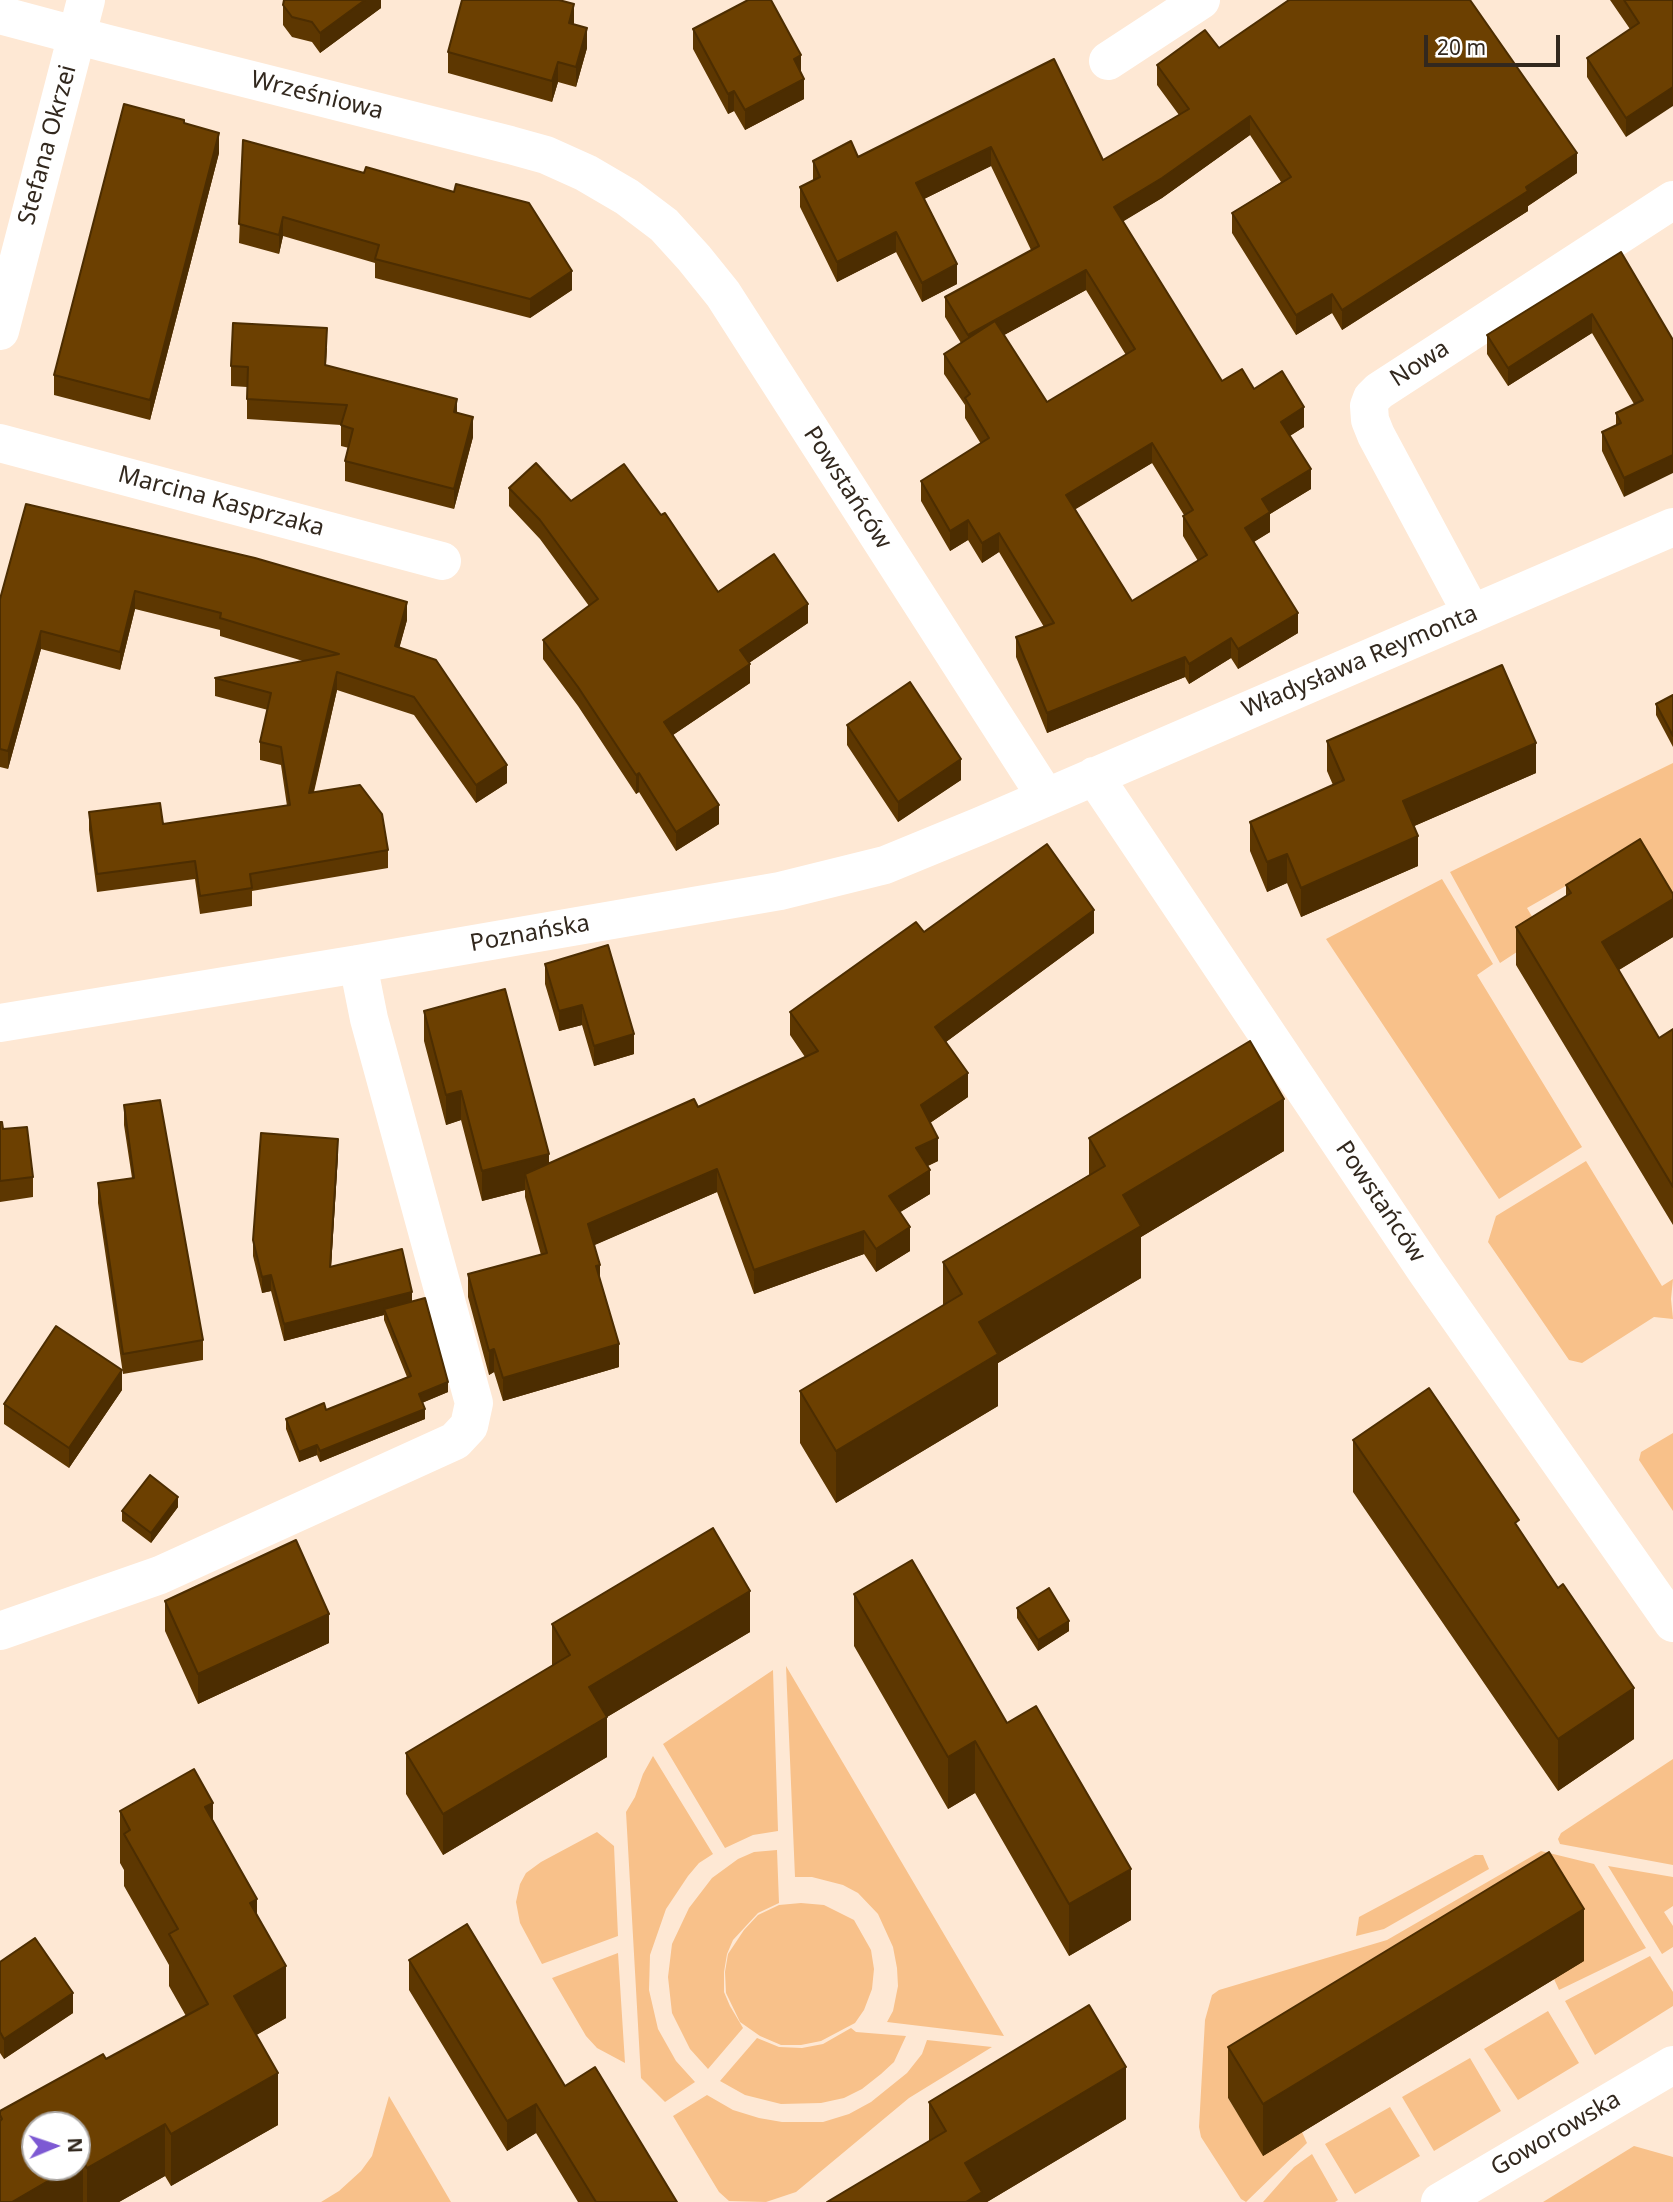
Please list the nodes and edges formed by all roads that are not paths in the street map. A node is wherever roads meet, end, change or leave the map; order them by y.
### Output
1 (1201, 0) edge
2 (0, 15) edge
3 (81, 18) edge
4 (1108, 61) dead end
5 (627, 197) joint
6 (1673, 200) edge
7 (0, 331) edge
8 (0, 443) edge
9 (1673, 527) edge
10 (442, 561) dead end
11 (1472, 614) junction
12 (1094, 776) junction
13 (1046, 797) junction
14 (358, 964) junction
15 (0, 1023) edge
16 (1673, 1623) edge
17 (0, 1632) edge
18 (1671, 2070) edge
19 (1440, 2202) edge

1 - 4 street
2 - 3 street, Wrześniowa
3 - 5 street, Wrześniowa
3 - 7 street, Stefana Okrzei
5 - 13 street, Powstańców
6 - 11 street, Nowa
8 - 10 street, Marcina Kasprzaka
9 - 11 street, Władysława Reymonta
11 - 12 street, Władysława Reymonta
12 - 13 street, Władysława Reymonta
12 - 16 street, Powstańców
13 - 14 street, Poznańska
14 - 15 street, Poznańska
14 - 17 street
18 - 19 street, Goworowska

